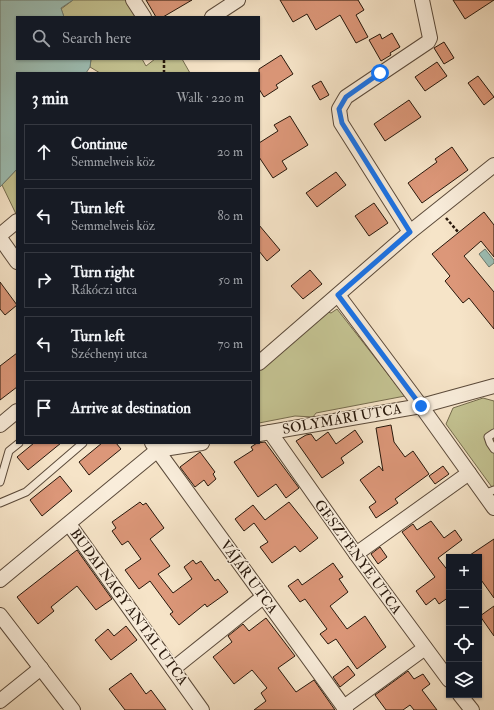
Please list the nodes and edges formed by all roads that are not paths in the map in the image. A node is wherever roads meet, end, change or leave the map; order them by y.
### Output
1 (133, 0) edge
2 (238, 0) edge
3 (422, 0) edge
4 (143, 16) edge
5 (214, 16) edge
6 (494, 165) edge
7 (16, 222) edge
8 (410, 232) junction
9 (0, 234) edge
10 (0, 238) edge
11 (16, 261) edge
12 (338, 295) junction
13 (260, 362) edge
14 (494, 386) edge
15 (421, 406) junction
16 (16, 412) edge
17 (0, 425) edge
18 (264, 433) edge
19 (494, 433) edge
20 (18, 444) edge
21 (83, 444) edge
22 (180, 444) edge
23 (158, 445) edge
24 (494, 449) edge
25 (469, 473) junction
26 (0, 482) edge
27 (489, 492) edge
28 (0, 503) edge
29 (494, 508) edge
30 (69, 524) junction
31 (356, 554) junction
32 (0, 580) edge
33 (263, 597) junction
34 (0, 615) edge
35 (424, 648) junction
36 (41, 668) junction
37 (173, 668) junction
38 (446, 676) edge
39 (462, 698) edge
40 (0, 701) edge
41 (345, 708) edge
42 (73, 710) edge
43 (202, 710) edge
44 (472, 710) edge

1 - 4 street
2 - 5 street
3 - 8 street
6 - 8 street
7 - 9 street
8 - 12 street
10 - 11 street
12 - 13 street
12 - 15 street
14 - 15 street, SOLYMÁRI UTCA
15 - 18 street, SOLYMÁRI UTCA
15 - 25 street
16 - 17 street
18 - 31 street, GESZTENYE UTCA
19 - 24 lane
20 - 26 lane
21 - 28 lane
22 - 23 street
23 - 30 street
23 - 33 street, VÁJÁR UTCA
25 - 27 street
25 - 31 street
27 - 29 street
30 - 32 street
30 - 37 street, BUDAI NAGY ANTAL UTCA
31 - 35 street, GESZTENYE UTCA
33 - 37 street
33 - 41 street, VÁJÁR UTCA
34 - 36 street
35 - 38 street, GESZTENYE UTCA
35 - 41 street
36 - 40 street
36 - 42 street
37 - 43 street, BUDAI NAGY ANTAL UTCA
39 - 44 street

